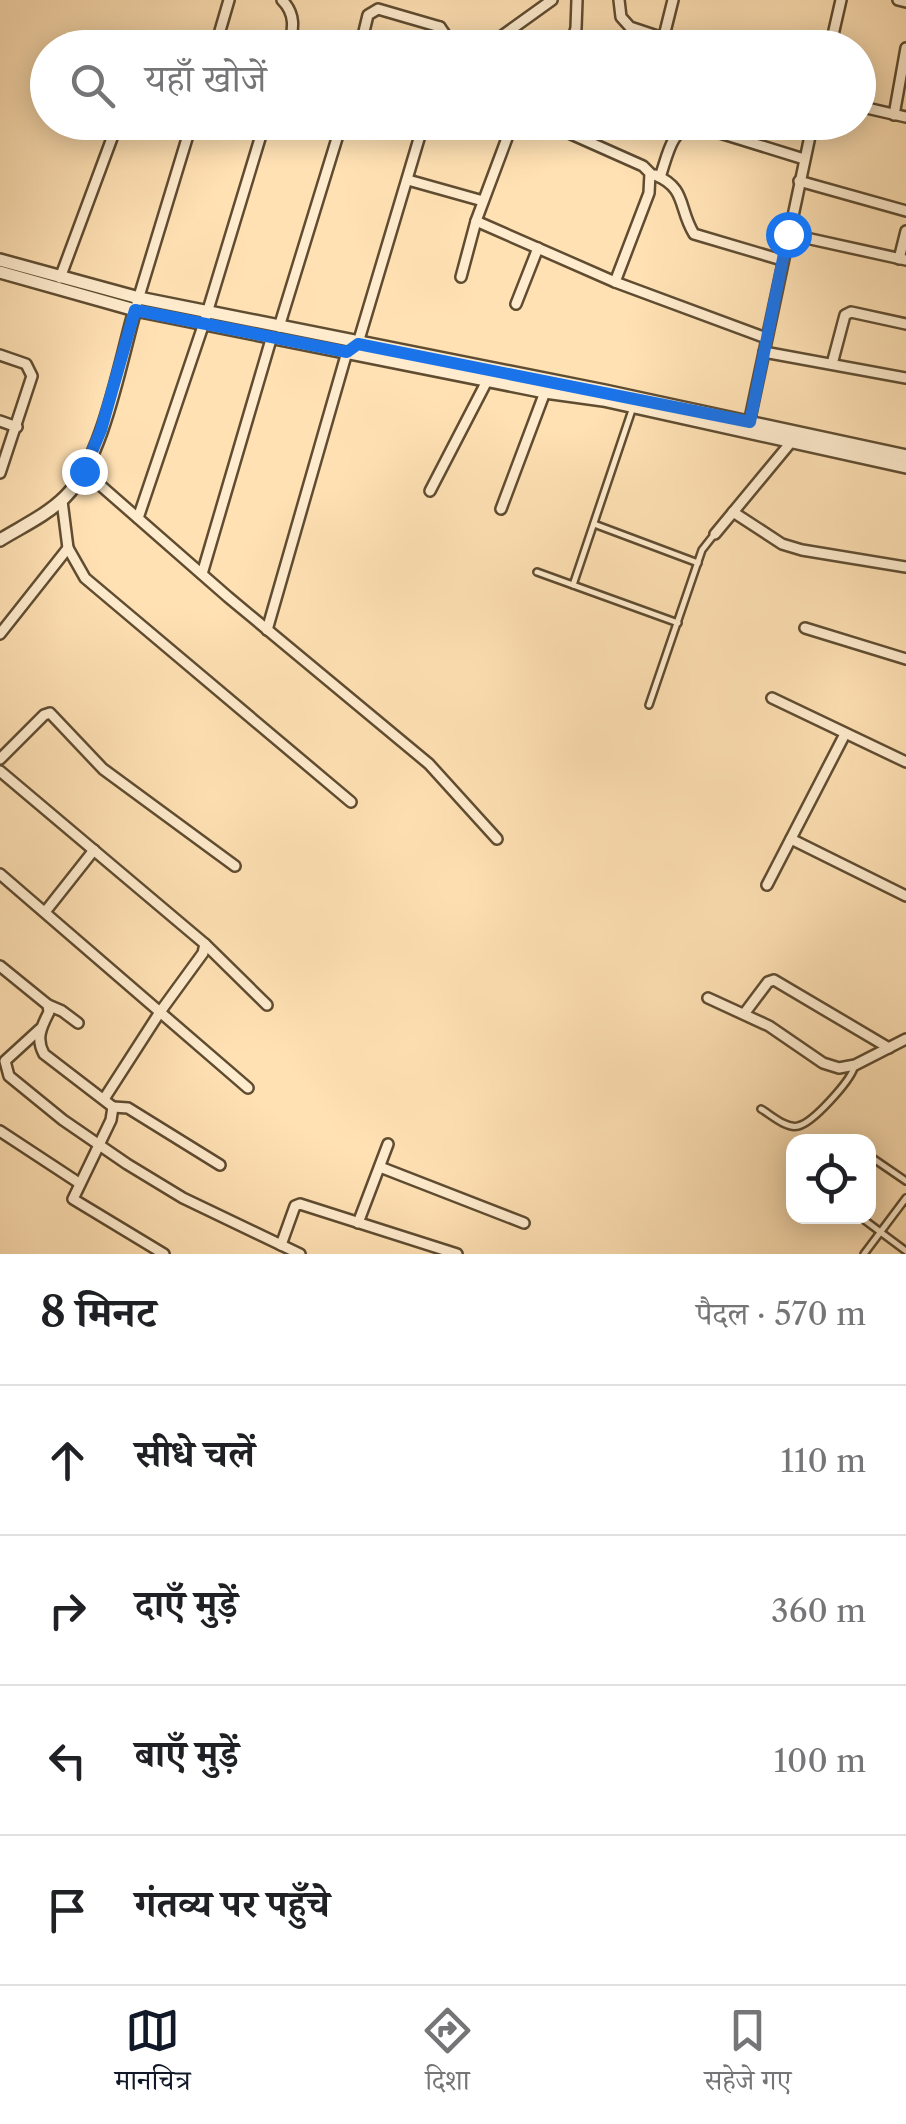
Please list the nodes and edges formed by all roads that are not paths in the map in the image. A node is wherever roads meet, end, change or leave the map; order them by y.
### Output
1 (230, 0) edge
2 (552, 0) edge
3 (577, 0) edge
4 (620, 0) edge
5 (673, 0) edge
6 (841, 0) edge
7 (898, 0) edge
8 (286, 1) edge
9 (906, 2) edge
10 (440, 28) edge
11 (221, 30) edge
12 (293, 30) edge
13 (364, 30) edge
14 (510, 30) edge
15 (575, 30) edge
16 (641, 30) edge
17 (666, 30) edge
18 (834, 30) edge
19 (906, 48) edge
20 (876, 110) edge
21 (894, 115) junction
22 (906, 118) edge
23 (111, 140) edge
24 (187, 140) edge
25 (260, 140) edge
26 (336, 140) edge
27 (419, 140) edge
28 (506, 140) edge
29 (584, 140) edge
30 (674, 140) edge
31 (743, 140) edge
32 (809, 140) edge
33 (804, 159) junction
34 (655, 175) junction
35 (408, 180) junction
36 (799, 182) junction
37 (483, 201) junction
38 (906, 211) edge
39 (476, 221) junction
40 (906, 231) edge
41 (788, 234) junction
42 (538, 248) junction
43 (0, 260) edge
44 (782, 260) junction
45 (902, 260) edge
46 (0, 272) edge
47 (461, 277) dead end
48 (60, 278) junction
49 (615, 282) junction
50 (137, 304) junction
51 (516, 304) dead end
52 (206, 317) junction
53 (906, 324) edge
54 (276, 332) junction
55 (766, 338) junction
56 (352, 348) junction
57 (764, 352) junction
58 (0, 355) edge
59 (832, 364) junction
60 (906, 378) edge
61 (488, 379) junction
62 (546, 392) junction
63 (633, 407) junction
64 (0, 421) edge
65 (749, 426) junction
66 (17, 427) junction
67 (792, 442) junction
68 (906, 456) edge
69 (906, 466) edge
70 (84, 471) junction
71 (0, 473) edge
72 (430, 490) dead end
73 (62, 501) junction
74 (502, 510) dead end
75 (732, 512) junction
76 (138, 518) junction
77 (594, 524) junction
78 (715, 534) joint
79 (0, 540) edge
80 (68, 548) junction
81 (698, 563) junction
82 (906, 568) edge
83 (537, 572) dead end
84 (202, 574) junction
85 (573, 585) junction
86 (678, 622) junction
87 (804, 628) dead end
88 (267, 630) junction
89 (0, 634) edge
90 (906, 659) edge
91 (772, 698) dead end
92 (649, 705) dead end
93 (846, 734) junction
94 (905, 758) edge
95 (0, 759) edge
96 (0, 771) edge
97 (351, 802) dead end
98 (497, 839) dead end
99 (791, 839) junction
100 (94, 850) junction
101 (235, 866) dead end
102 (0, 874) edge
103 (767, 885) dead end
104 (906, 896) edge
105 (45, 912) junction
106 (204, 944) junction
107 (0, 966) edge
108 (708, 998) dead end
109 (48, 1005) junction
110 (267, 1005) dead end
111 (160, 1012) junction
112 (744, 1014) junction
113 (78, 1023) dead end
114 (40, 1028) junction
115 (906, 1039) edge
116 (889, 1048) junction
117 (855, 1065) junction
118 (4, 1069) edge
119 (248, 1088) dead end
120 (104, 1099) junction
121 (113, 1107) junction
122 (761, 1109) dead end
123 (0, 1131) edge
124 (388, 1144) dead end
125 (99, 1145) junction
126 (876, 1160) edge
127 (220, 1165) dead end
128 (380, 1167) junction
129 (906, 1181) edge
130 (79, 1183) junction
131 (906, 1198) edge
132 (358, 1222) junction
133 (524, 1224) dead end
134 (870, 1224) edge
135 (881, 1232) junction
136 (281, 1245) junction
137 (906, 1250) edge
138 (164, 1254) edge
139 (300, 1254) edge
140 (457, 1254) edge
141 (864, 1254) edge

1 - 11 street
2 - 14 street
3 - 15 street
4 - 16 street
5 - 17 street
6 - 18 street
7 - 9 street
8 - 12 street
10 - 13 street
19 - 21 street
20 - 21 street
21 - 22 street
23 - 48 street
24 - 50 street
25 - 52 street
26 - 54 street
27 - 35 street
28 - 37 street
29 - 34 street
30 - 34 street
31 - 33 street
32 - 33 street
33 - 36 street
34 - 44 street
34 - 49 street
35 - 37 street
35 - 56 street
36 - 38 street
36 - 41 street
37 - 39 street
39 - 42 street
39 - 47 street
40 - 45 street
41 - 44 street
41 - 45 street
42 - 49 street
42 - 51 street
43 - 48 street
44 - 55 street
46 - 50 street
48 - 50 street
49 - 55 street
50 - 52 street
50 - 70 street
52 - 54 street
52 - 76 street
53 - 59 street
54 - 56 street
54 - 84 street
55 - 57 street
56 - 61 street
56 - 65 street
56 - 88 street
57 - 59 street
57 - 65 street
58 - 66 street
59 - 60 street
61 - 62 street
61 - 72 street
62 - 63 street
62 - 74 street
63 - 65 street
63 - 77 lane
64 - 66 street
65 - 67 street
65 - 68 street
66 - 71 street
67 - 69 street
67 - 75 street
70 - 73 street
70 - 76 street
73 - 79 street
73 - 80 street
75 - 78 street
75 - 82 street
76 - 84 street
77 - 81 lane
77 - 85 lane
78 - 81 lane
80 - 89 street
80 - 97 street
81 - 86 lane
83 - 85 lane
84 - 88 street
85 - 86 lane
86 - 92 lane
87 - 90 street
88 - 98 street
91 - 93 street
93 - 94 street
93 - 99 street
95 - 101 street
96 - 100 street
99 - 103 street
99 - 104 street
100 - 105 street
100 - 106 street
102 - 105 street
105 - 111 street
106 - 110 street
106 - 111 street
107 - 109 street
108 - 112 street
109 - 113 street
109 - 114 street
111 - 119 street
111 - 120 street
112 - 116 street
112 - 117 street
114 - 118 street
114 - 120 street
115 - 116 street
116 - 117 street
117 - 122 lane
118 - 125 street
120 - 121 street
121 - 125 street
121 - 127 street
123 - 130 street
124 - 128 street
125 - 130 street
125 - 136 street
126 - 129 lane
128 - 132 street
128 - 133 street
130 - 138 street
131 - 135 lane
132 - 136 street
132 - 140 street
134 - 135 lane
135 - 137 lane
135 - 141 lane
136 - 139 street

